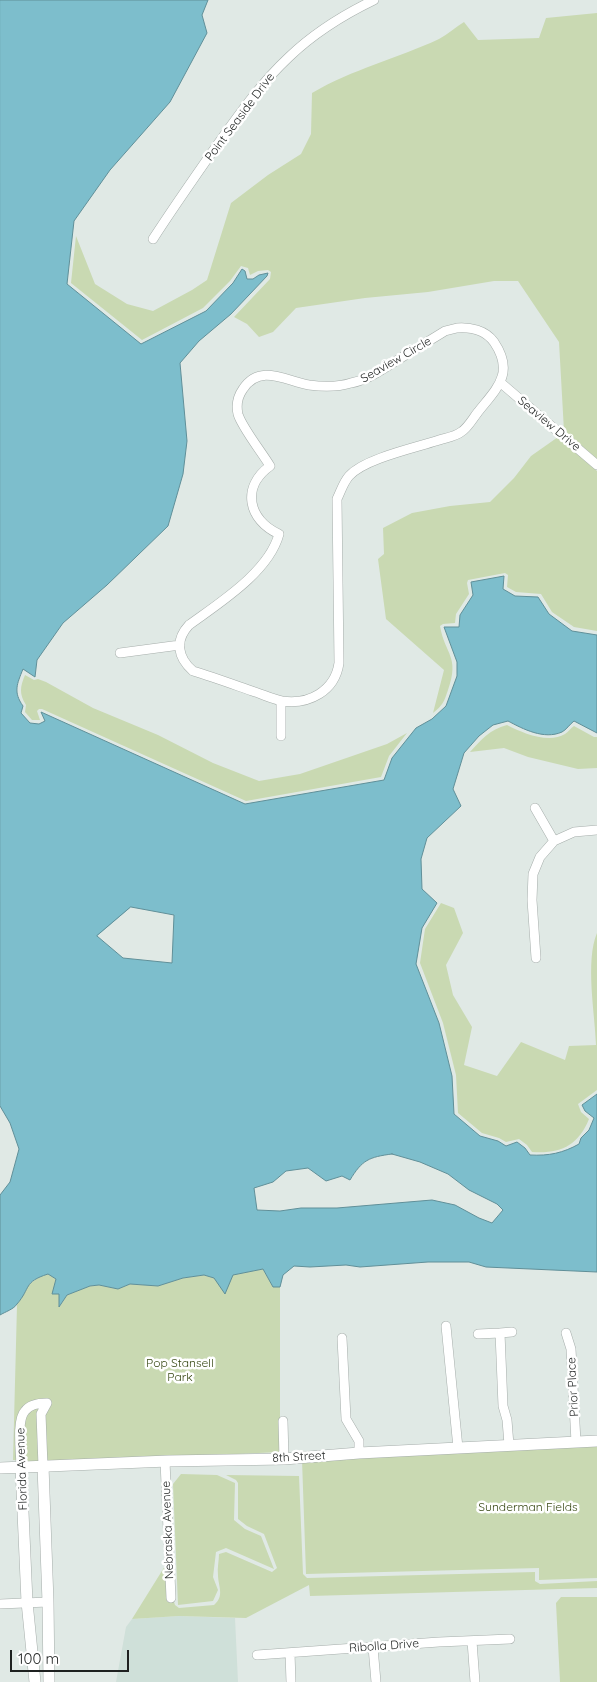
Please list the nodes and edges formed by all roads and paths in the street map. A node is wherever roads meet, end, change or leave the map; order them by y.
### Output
1 (374, 0) edge
2 (153, 239) dead end
3 (501, 384) junction
4 (597, 465) edge
5 (180, 645) junction
6 (120, 653) dead end
7 (281, 701) junction
8 (281, 736) dead end
9 (535, 808) dead end
10 (597, 830) edge
11 (554, 841) junction
12 (536, 958) dead end
13 (446, 1326) dead end
14 (500, 1332) junction
15 (512, 1332) dead end
16 (566, 1333) dead end
17 (478, 1334) dead end
18 (342, 1338) dead end
19 (283, 1421) dead end
20 (597, 1441) edge
21 (576, 1442) junction
22 (509, 1445) junction
23 (458, 1448) junction
24 (359, 1453) junction
25 (284, 1459) junction
26 (166, 1461) junction
27 (21, 1466) junction
28 (43, 1466) junction
29 (0, 1468) edge
30 (171, 1598) dead end
31 (27, 1602) junction
32 (48, 1602) junction
33 (0, 1604) edge
34 (510, 1639) dead end
35 (472, 1640) junction
36 (374, 1648) junction
37 (290, 1653) junction
38 (258, 1656) dead end
39 (35, 1682) edge
40 (49, 1682) edge
41 (291, 1682) edge
42 (376, 1682) edge
43 (474, 1682) edge

1 - 2 street, Point Seaside Drive
3 - 4 street, Seaview Drive
3 - 5 street, Seaview Circle
3 - 7 street
5 - 6 street
5 - 7 street
7 - 8 street
9 - 11 street
10 - 11 street
11 - 12 street
13 - 23 street
14 - 15 street
14 - 17 street
14 - 22 street
16 - 21 street, Prior Place
18 - 24 street
19 - 25 street
20 - 21 street, 8th Street
21 - 22 street, 8th Street
22 - 23 street, 8th Street
23 - 24 street, 8th Street
24 - 25 street, 8th Street
25 - 26 street, 8th Street
26 - 28 street, 8th Street
26 - 30 street, Nebraska Avenue
27 - 28 street, 8th Street
27 - 28 street, Florida Avenue
27 - 29 street, 8th Street
27 - 31 street, Florida Avenue
28 - 32 street, Florida Avenue
31 - 32 street
31 - 33 street
31 - 39 street, Florida Avenue
32 - 40 street, Florida Avenue
34 - 35 street, Ribolla Drive
35 - 36 street, Ribolla Drive
35 - 43 street
36 - 37 street, Ribolla Drive
36 - 42 street
37 - 38 street, Ribolla Drive
37 - 41 street

